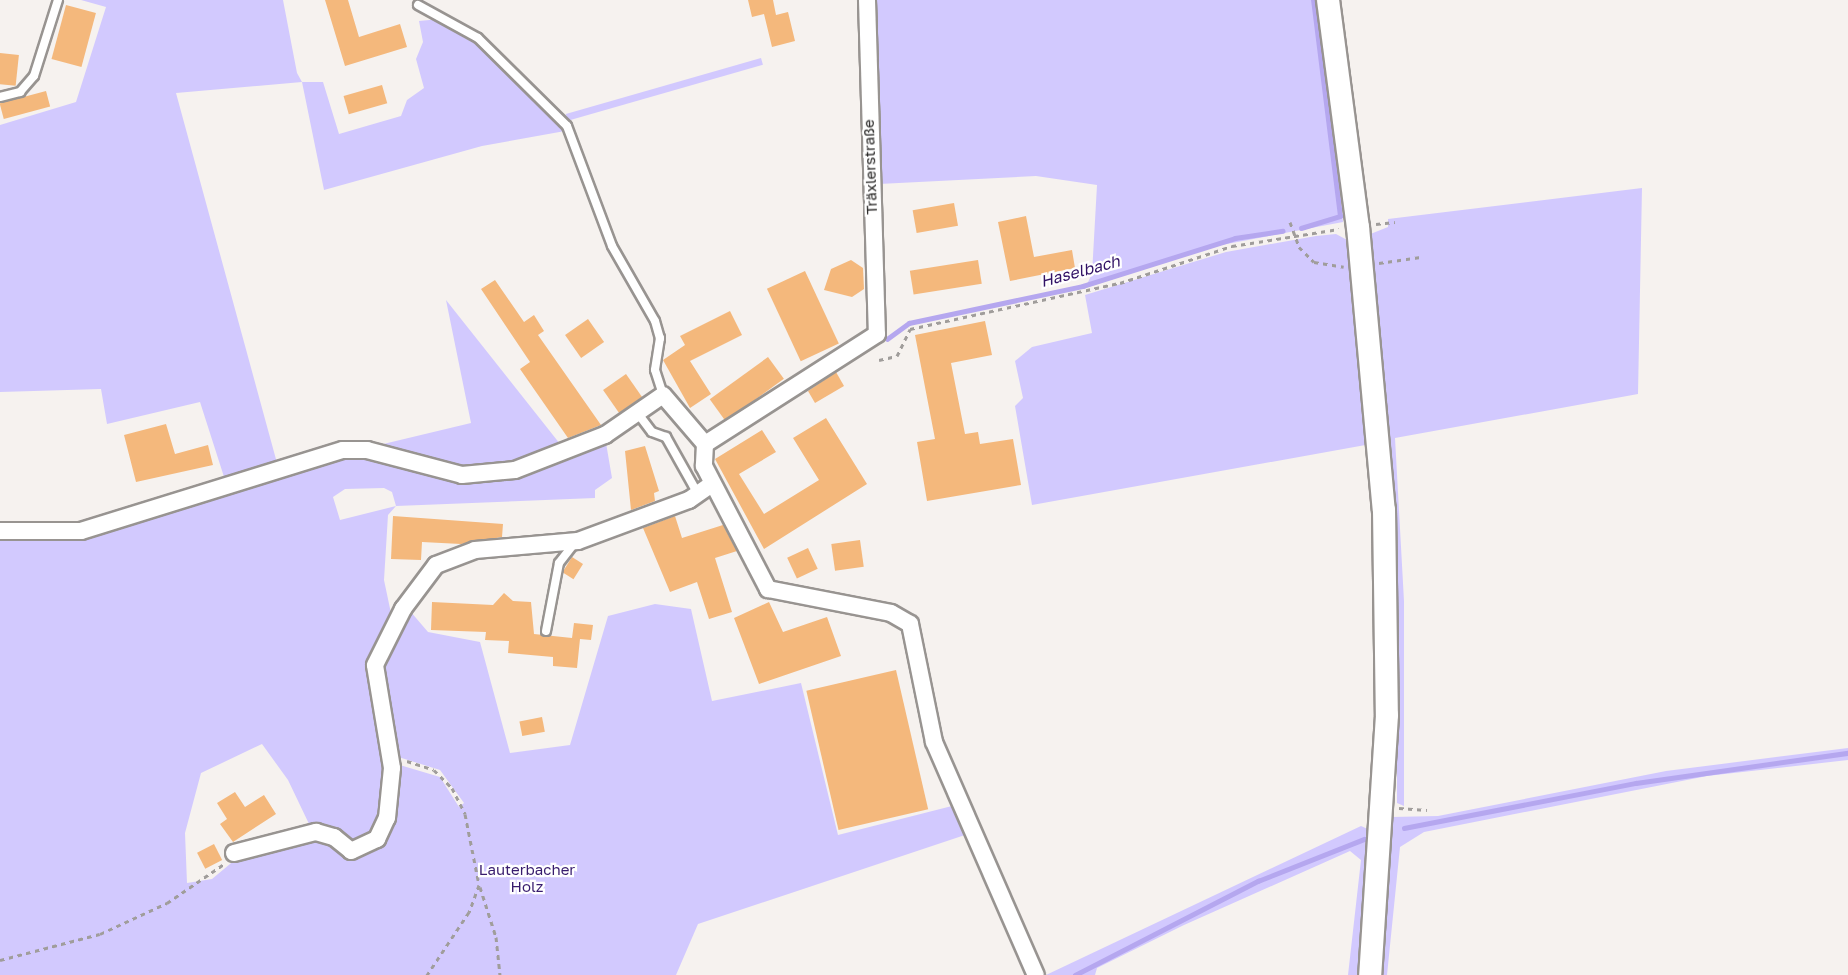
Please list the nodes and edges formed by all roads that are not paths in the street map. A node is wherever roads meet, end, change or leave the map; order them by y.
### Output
1 (58, 0) edge
2 (867, 0) edge
3 (1328, 0) edge
4 (418, 5) dead end
5 (0, 97) edge
6 (663, 394) junction
7 (639, 415) junction
8 (705, 444) junction
9 (705, 489) junction
10 (0, 531) edge
11 (578, 541) junction
12 (546, 631) dead end
13 (234, 853) road end
14 (1036, 975) edge
15 (1370, 975) edge

1 - 5 lane
2 - 8 street, Träxlerstraße
3 - 15 street
4 - 6 lane
6 - 7 street
6 - 8 street
7 - 9 lane
7 - 10 street
8 - 9 street
9 - 11 street
9 - 14 street
11 - 12 lane
11 - 13 street

